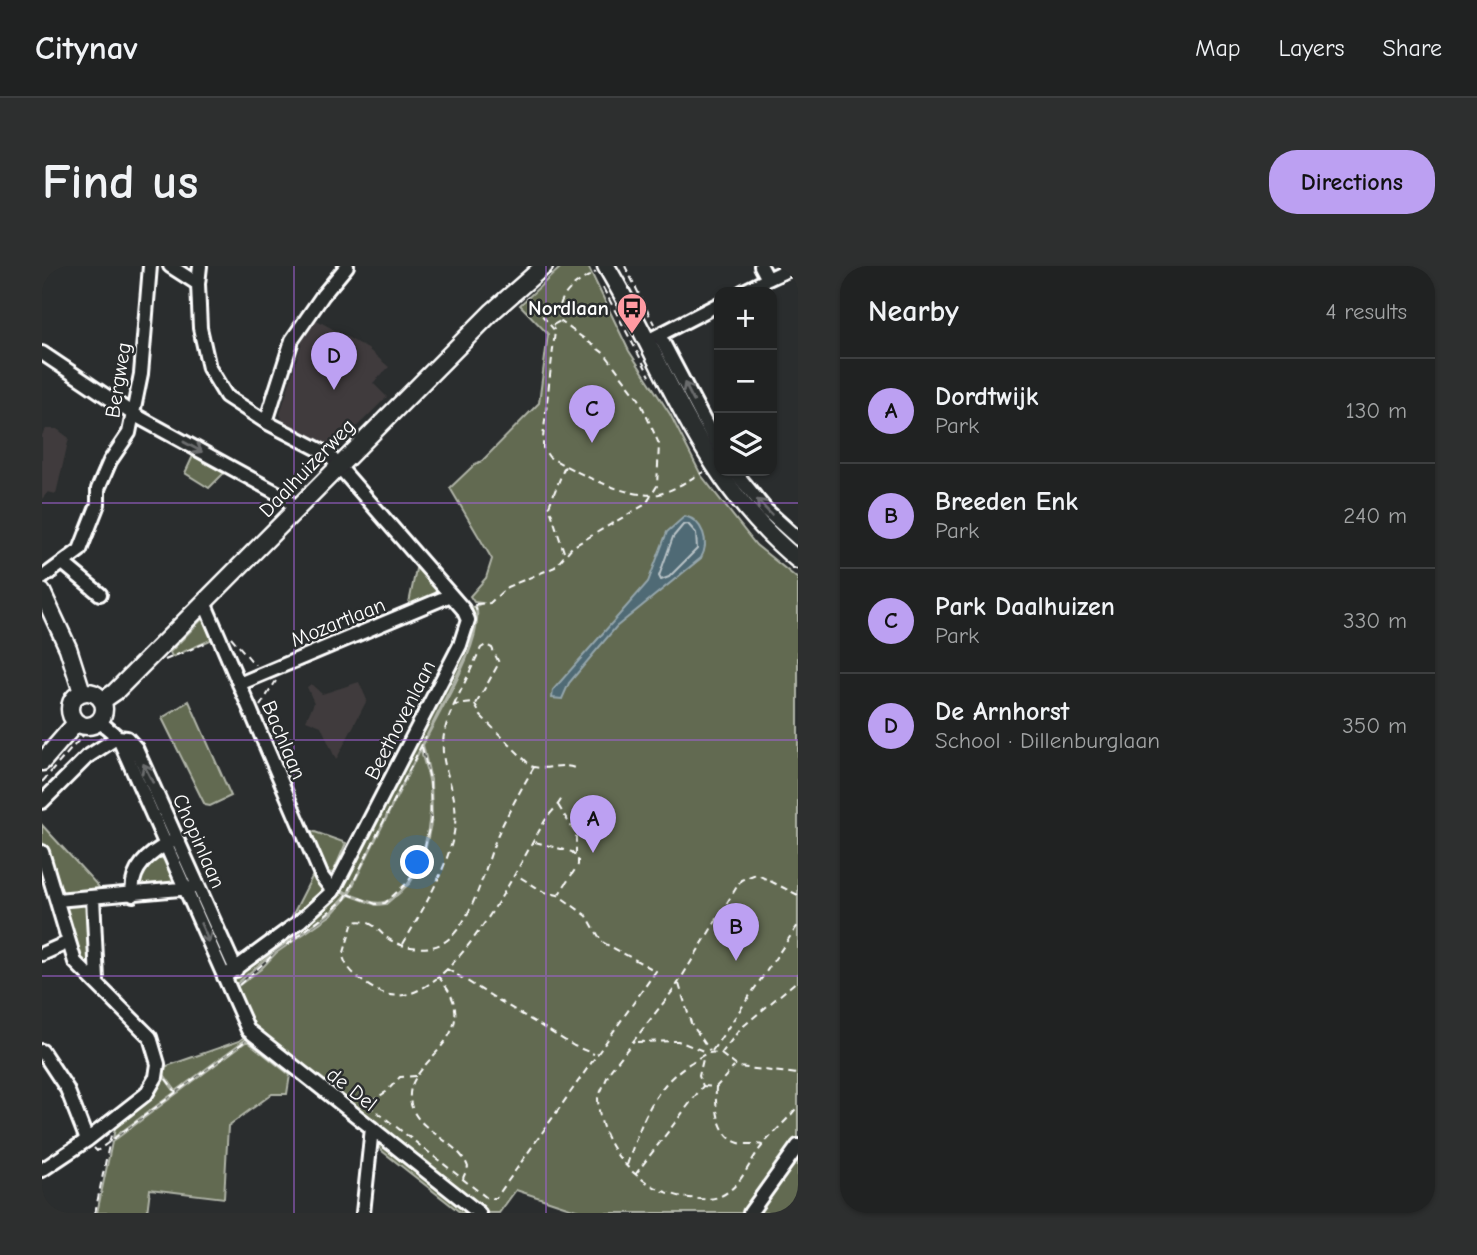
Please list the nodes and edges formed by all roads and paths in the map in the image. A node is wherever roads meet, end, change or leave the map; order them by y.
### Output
1 (150, 266) edge
2 (170, 266) edge
3 (200, 266) edge
4 (347, 266) edge
5 (544, 266) edge
6 (625, 266) edge
7 (761, 266) edge
8 (796, 266) edge
9 (601, 269) edge
10 (768, 279) junction
11 (198, 284) junction
12 (752, 287) edge
13 (519, 289) junction
14 (714, 307) edge
15 (560, 321) junction
16 (552, 325) junction
17 (653, 338) junction
18 (42, 354) edge
19 (133, 414) junction
20 (266, 422) junction
21 (714, 441) edge
22 (339, 465) junction
23 (566, 465) junction
24 (705, 472) dead end
25 (738, 476) edge
26 (655, 494) junction
27 (298, 509) junction
28 (798, 539) edge
29 (564, 553) junction
30 (798, 560) edge
31 (64, 564) junction
32 (42, 578) edge
33 (42, 592) edge
34 (100, 594) dead end
35 (451, 595) junction
36 (204, 603) junction
37 (475, 604) dead end
38 (212, 623) junction
39 (219, 638) junction
40 (144, 662) junction
41 (285, 664) junction
42 (263, 674) junction
43 (239, 684) junction
44 (82, 692) junction
45 (102, 701) junction
46 (454, 705) junction
47 (476, 705) junction
48 (252, 714) junction
49 (100, 721) junction
50 (76, 723) junction
51 (118, 737) junction
52 (78, 744) dead end
53 (422, 745) dead end
54 (42, 762) edge
55 (534, 767) junction
56 (577, 769) dead end
57 (42, 782) edge
58 (562, 798) dead end
59 (42, 802) edge
60 (558, 804) junction
61 (178, 839) junction
62 (534, 841) junction
63 (165, 845) junction
64 (42, 852) edge
65 (576, 855) junction
66 (515, 874) junction
67 (192, 888) junction
68 (334, 889) junction
69 (133, 895) junction
70 (558, 895) junction
71 (798, 895) edge
72 (93, 897) junction
73 (57, 900) junction
74 (798, 925) edge
75 (69, 942) junction
76 (403, 944) junction
77 (42, 954) edge
78 (447, 969) junction
79 (236, 970) junction
80 (438, 976) junction
81 (224, 977) junction
82 (97, 980) junction
83 (798, 980) edge
84 (678, 983) junction
85 (253, 1035) junction
86 (635, 1042) junction
87 (42, 1051) edge
88 (708, 1053) junction
89 (722, 1054) junction
90 (596, 1055) junction
91 (734, 1066) junction
92 (158, 1071) junction
93 (798, 1073) edge
94 (416, 1076) junction
95 (703, 1086) junction
96 (716, 1087) junction
97 (176, 1092) junction
98 (798, 1106) edge
99 (372, 1128) junction
100 (87, 1140) junction
101 (110, 1142) junction
102 (762, 1145) junction
103 (798, 1146) edge
104 (626, 1167) junction
105 (42, 1170) edge
106 (635, 1176) junction
107 (462, 1179) junction
108 (476, 1212) edge
109 (94, 1213) edge
110 (363, 1213) edge
111 (750, 1213) edge

1 - 19 street, Bergweg
2 - 11 street
3 - 11 street, Beethovenlaan
4 - 20 street
5 - 13 main road, Daalhuizerweg
6 - 17 path
7 - 10 street
8 - 10 street
9 - 15 path
9 - 17 main road
10 - 12 street
11 - 20 street, Beethovenlaan
13 - 16 path
13 - 22 main road, Daalhuizerweg
14 - 17 street
15 - 16 path
15 - 26 path
16 - 23 path
21 -> 17 street
17 - 30 main road
18 - 19 street
19 -> 27 street
19 - 31 street, Bergweg
20 - 22 street, Beethovenlaan
22 - 27 main road, Daalhuizerweg
22 - 35 street, Beethovenlaan
23 - 26 path
23 - 29 path
24 - 26 path
28 -> 25 street
26 - 29 path
27 - 36 main road, Daalhuizerweg
29 - 37 path
31 - 32 street, Bergweg
31 - 34 street
33 - 44 main road
35 - 41 street, Mozartlaan
35 - 68 street, Beethovenlaan
36 - 38 street, Bachlaan
36 - 40 main road, Daalhuizerweg
38 - 39 street, Bachlaan
38 - 42 path
39 - 40 path
39 - 43 street, Bachlaan
40 - 45 main road, Daalhuizerweg
41 - 42 street, Mozartlaan
41 - 48 path
42 - 43 street, Mozartlaan
43 - 48 street, Bachlaan
44 - 45 main road
44 - 50 main road
45 - 49 main road
46 - 47 path
46 - 47 path
46 - 76 path
47 - 55 path
48 - 68 street, Bachlaan
49 - 50 main road
49 - 51 street, Chopinlaan
50 - 54 main road
51 - 59 street
61 -> 51 street, Chopinlaan
51 - 63 street
52 - 57 path
53 - 68 path
55 - 56 path
55 - 76 path
58 - 60 path
60 - 62 path
60 - 65 path
61 - 63 street
61 - 67 street, Chopinlaan
62 - 65 path
62 - 66 path
63 - 67 street
63 - 69 street
64 - 73 street
65 - 70 path
66 - 70 path
66 - 78 path
67 - 69 street
67 - 79 street, Chopinlaan
67 -> 81 street, de Del
68 - 79 street, Beethovenlaan
69 - 72 street
70 - 90 path
71 - 84 path
72 - 73 street
72 - 82 street
73 - 75 street
74 - 88 path
75 - 77 street
75 - 82 street
76 - 80 path
78 - 80 path
78 - 90 path
79 - 81 street, Beethovenlaan
80 - 94 path
81 - 85 street, de Del
82 - 92 street
83 - 89 path
84 - 86 path
84 - 88 path
85 - 97 path
85 - 99 street, de Del
86 - 88 path
86 - 104 path
87 - 100 street
88 - 89 path
88 - 95 path
88 - 104 path
89 - 91 path
90 - 107 path
91 - 93 path
91 - 96 path
92 - 97 path
92 - 100 street
94 - 107 path
94 - 107 path
95 - 96 path
95 - 106 path
96 - 102 path
97 - 101 path
98 - 102 path
99 - 108 street, de Del
99 - 110 street
100 - 101 path
100 - 105 street
101 - 109 path
102 - 106 path
103 - 111 street
104 - 106 path

